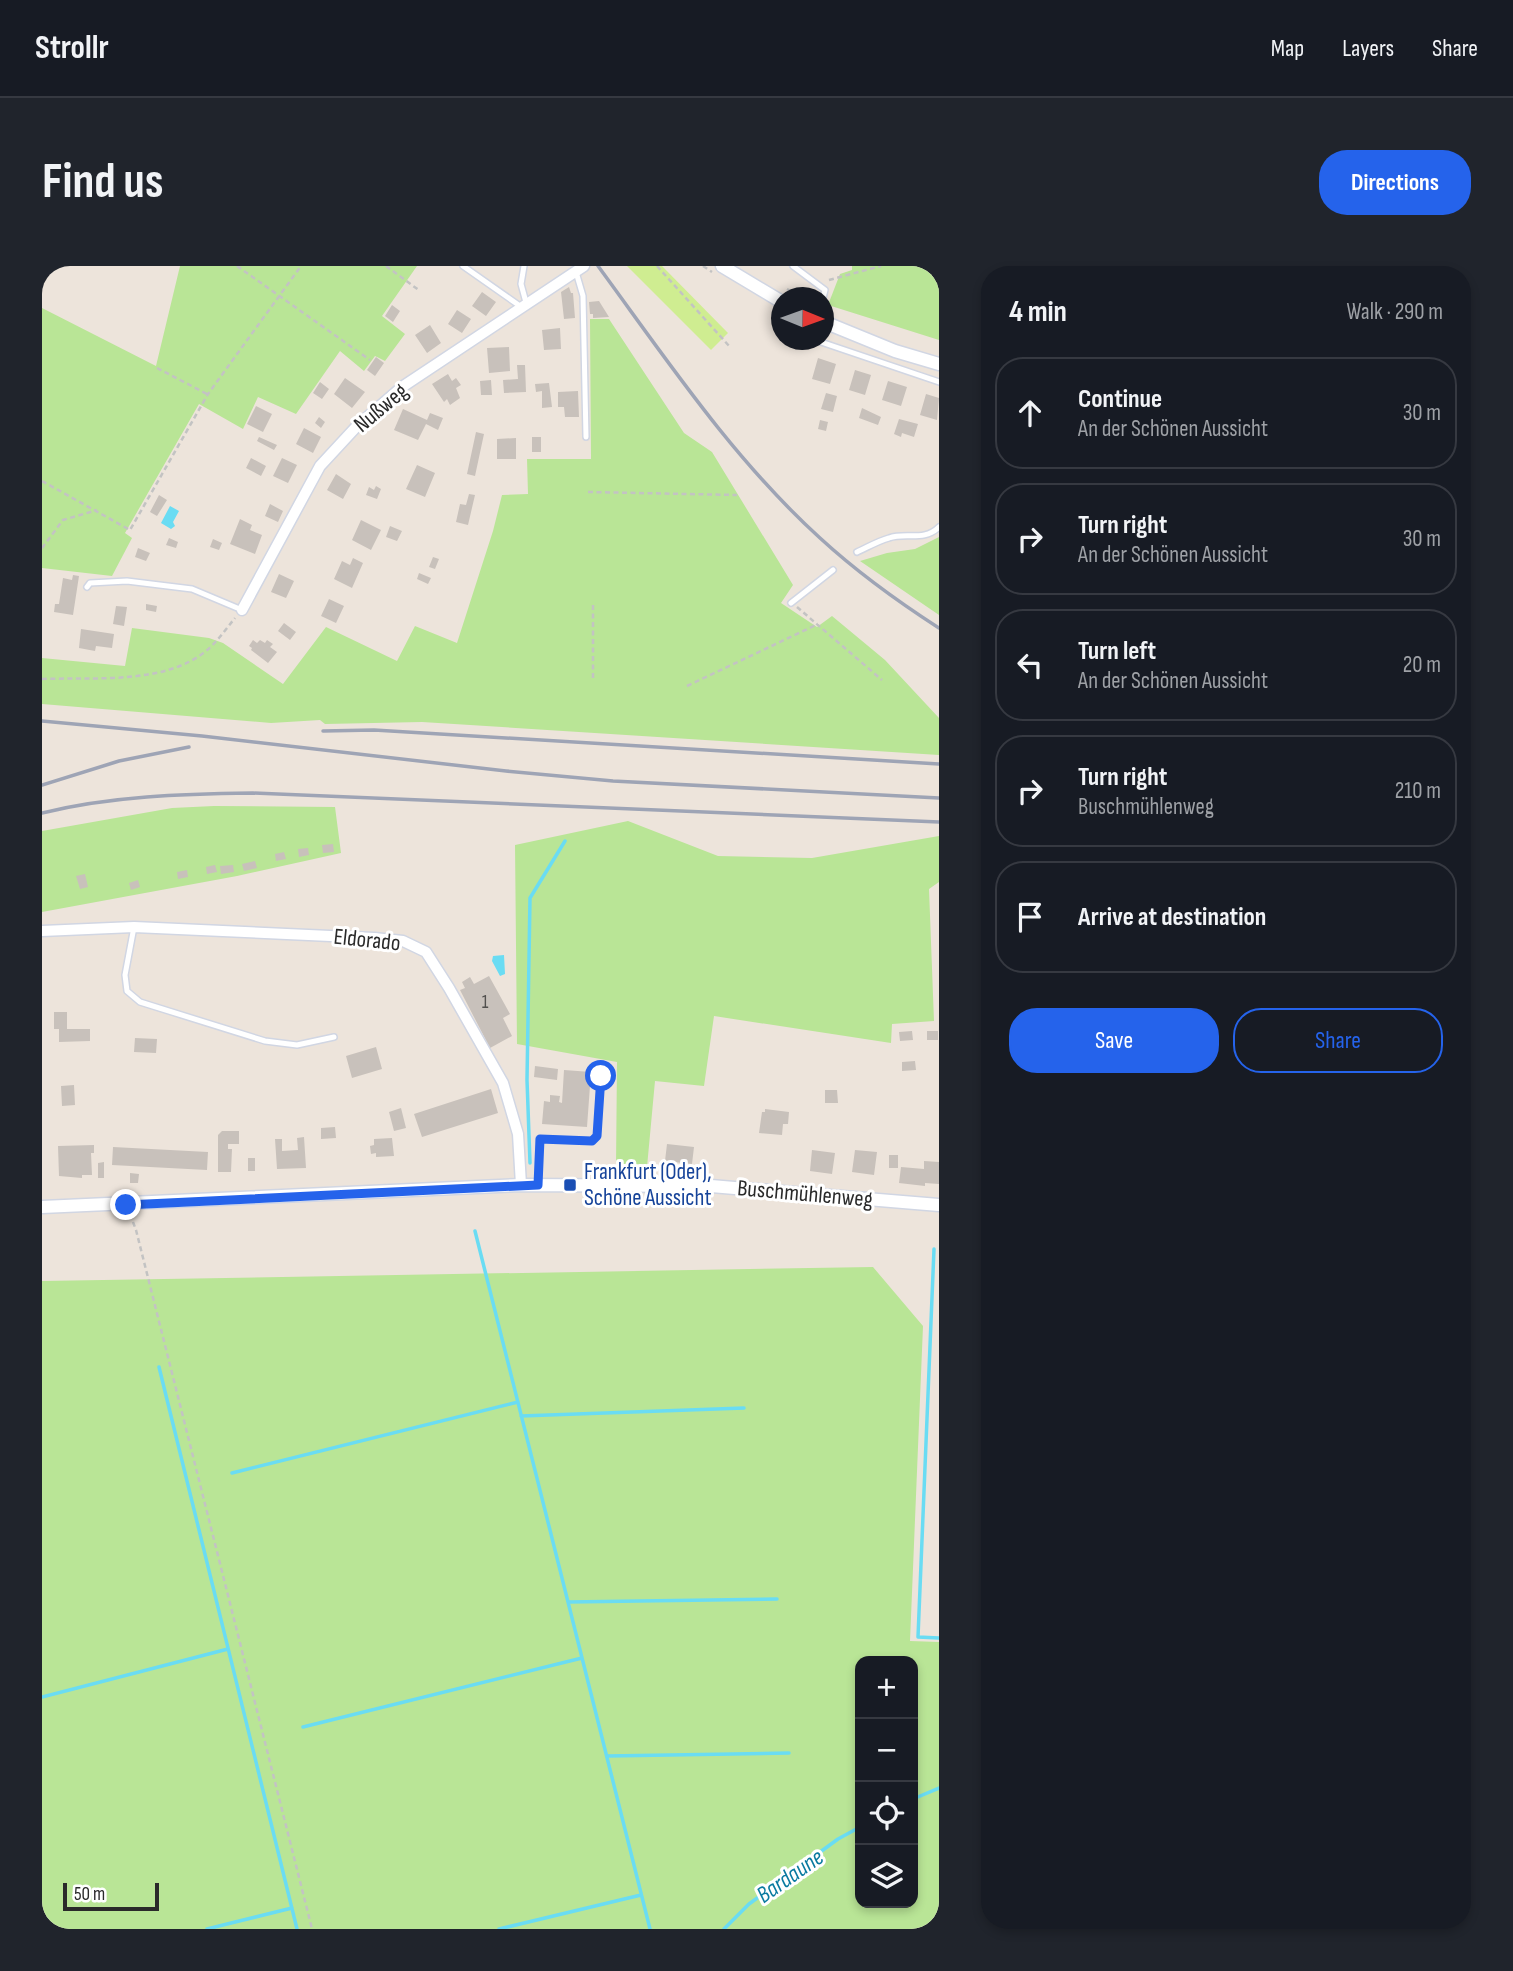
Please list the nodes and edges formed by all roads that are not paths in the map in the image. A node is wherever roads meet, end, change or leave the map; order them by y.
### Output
1 (463, 266) edge
2 (524, 266) edge
3 (722, 266) edge
4 (793, 266) edge
5 (580, 269) edge
6 (821, 287) edge
7 (771, 295) edge
8 (525, 307) junction
9 (834, 326) edge
10 (834, 346) edge
11 (939, 364) edge
12 (939, 382) edge
13 (586, 437) dead end
14 (939, 527) edge
15 (857, 552) dead end
16 (834, 570) dead end
17 (87, 587) dead end
18 (791, 603) road end
19 (242, 610) joint
20 (134, 927) junction
21 (42, 930) edge
22 (334, 1037) dead end
23 (601, 1076) dead end
24 (521, 1185) junction
25 (538, 1185) junction
26 (939, 1205) edge
27 (42, 1207) edge

1 - 8 lane
2 - 8 lane
3 - 7 street
4 - 6 lane
5 - 8 street, Nußweg
5 - 13 lane
8 - 19 street, Nußweg
9 - 11 street
10 - 12 lane
14 - 15 lane
16 - 18 lane
17 - 19 lane
20 - 21 street, Eldorado
20 - 22 lane
20 - 24 street, Eldorado
23 - 25 lane
24 - 25 street, Buschmühlenweg
24 - 27 street, Buschmühlenweg
25 - 26 street, Buschmühlenweg

